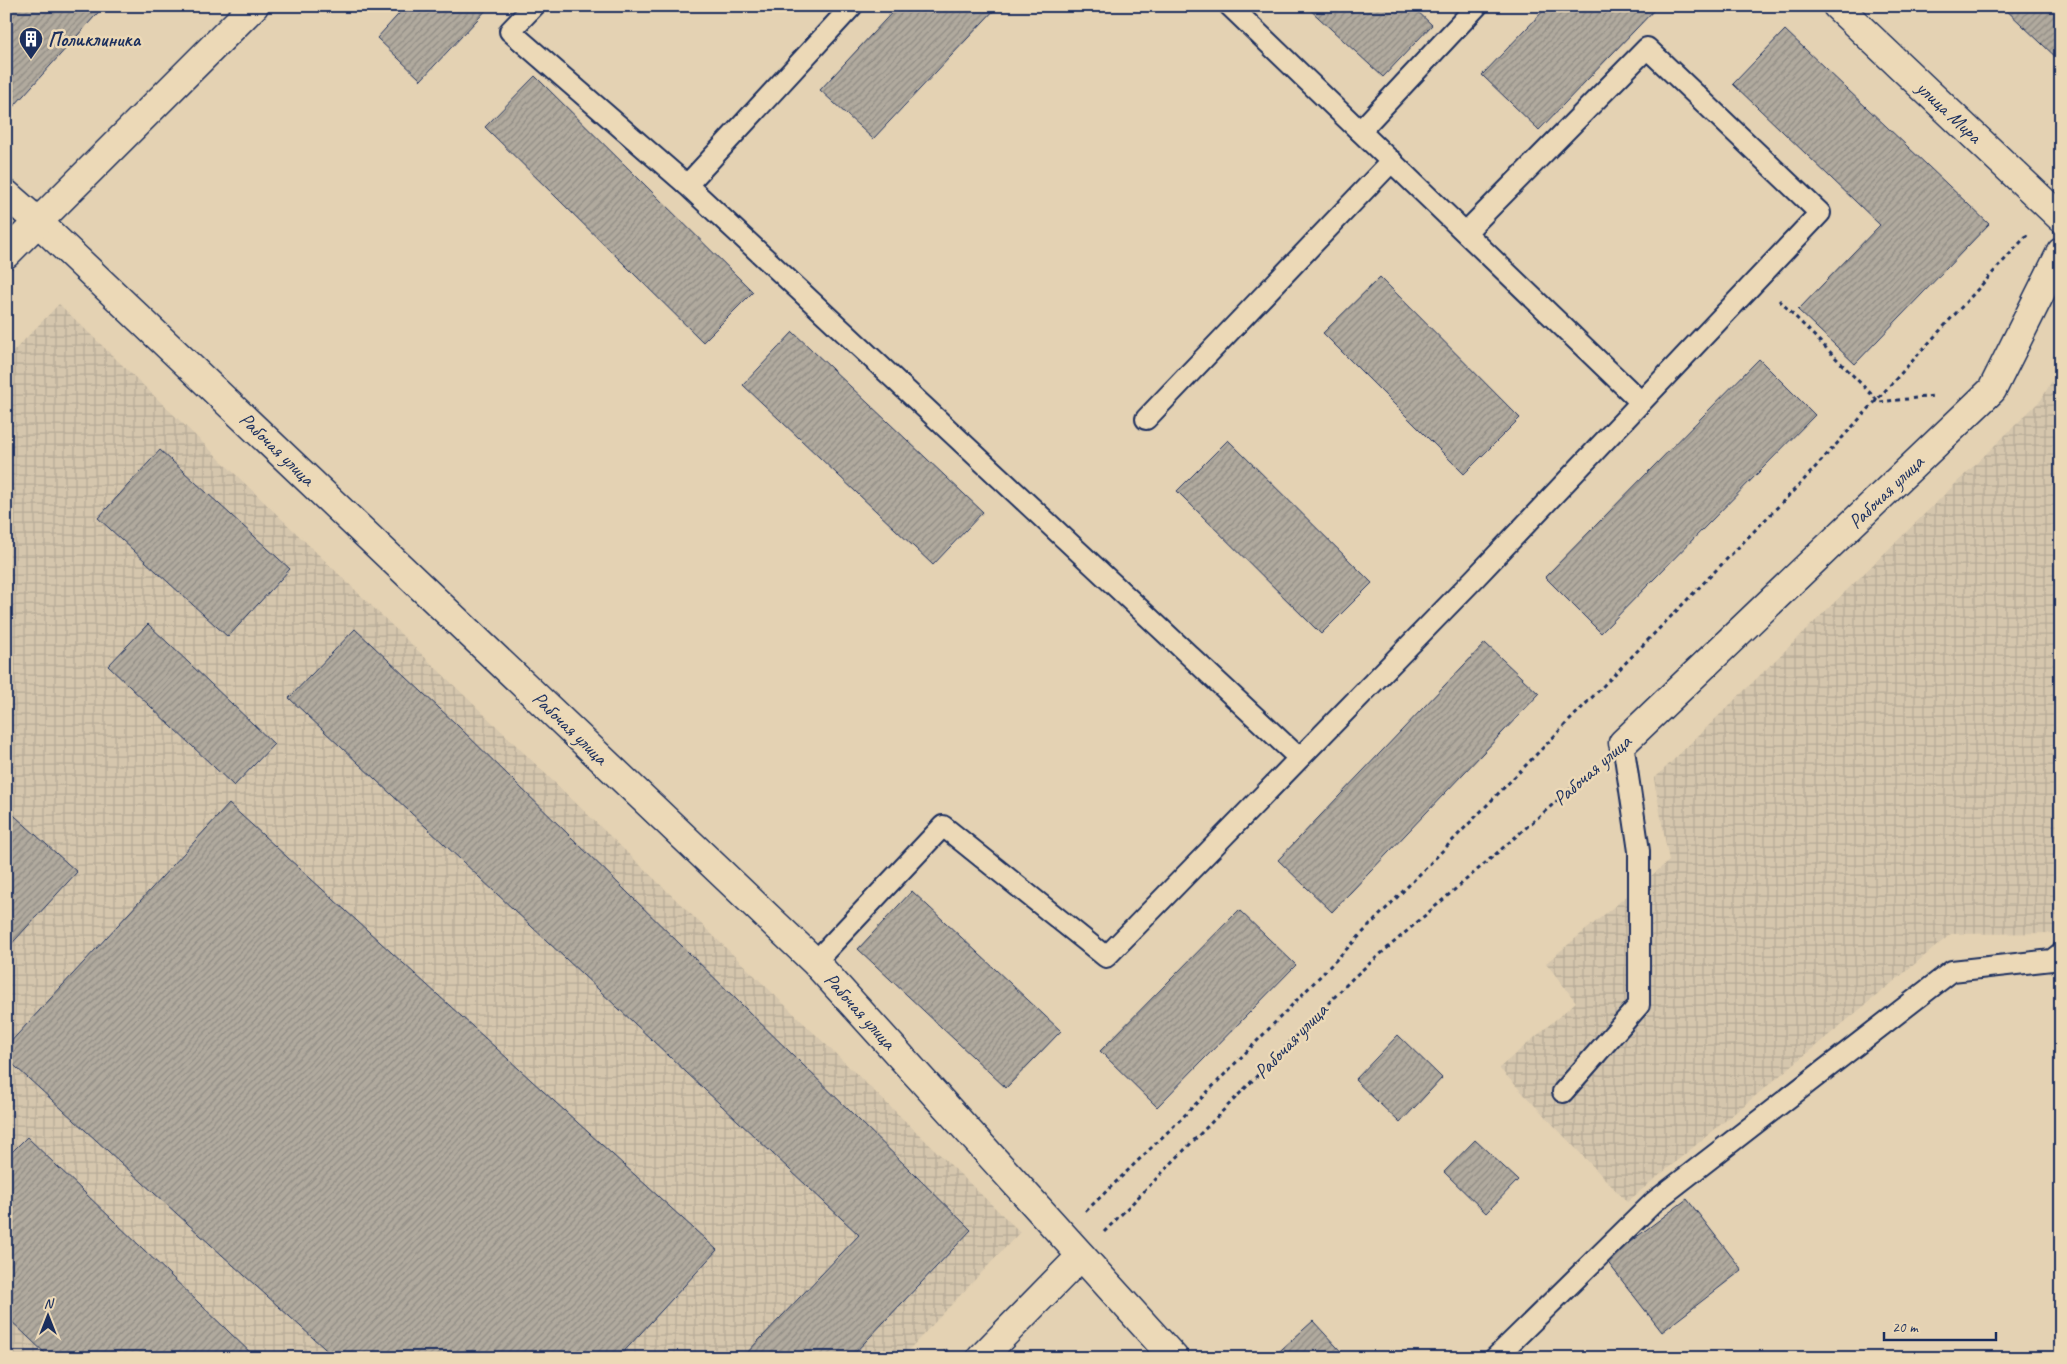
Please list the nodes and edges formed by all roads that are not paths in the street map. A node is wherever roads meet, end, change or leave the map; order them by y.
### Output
1 (254, 6) edge
2 (534, 6) edge
3 (852, 6) edge
4 (1230, 6) edge
5 (1477, 6) edge
6 (1837, 6) edge
7 (1360, 130) junction
8 (1392, 161) junction
9 (686, 185) junction
10 (6, 194) edge
11 (2061, 218) edge
12 (38, 222) junction
13 (1466, 232) junction
14 (2061, 252) edge
15 (6, 254) edge
16 (1642, 402) junction
17 (1146, 419) dead end
18 (1623, 743) joint
19 (1299, 758) junction
20 (2061, 953) edge
21 (815, 962) junction
22 (1563, 1092) dead end
23 (1080, 1256) junction
24 (981, 1358) edge
25 (1174, 1358) edge
26 (1495, 1358) edge

1 - 12 street
2 - 9 lane
3 - 9 lane
4 - 7 lane
5 - 7 lane
6 - 11 street, улица Мира
7 - 8 lane
8 - 13 lane
8 - 17 lane
9 - 19 lane
10 - 12 street, Рабочая улица
12 - 15 street
12 - 21 street, Рабочая улица
13 - 16 lane
13 - 16 lane
14 - 18 street, Рабочая улица
16 - 19 lane
18 - 22 lane
19 - 21 lane
20 - 26 lane
21 - 23 street, Рабочая улица
23 - 24 street
23 - 25 street, Рабочая улица

